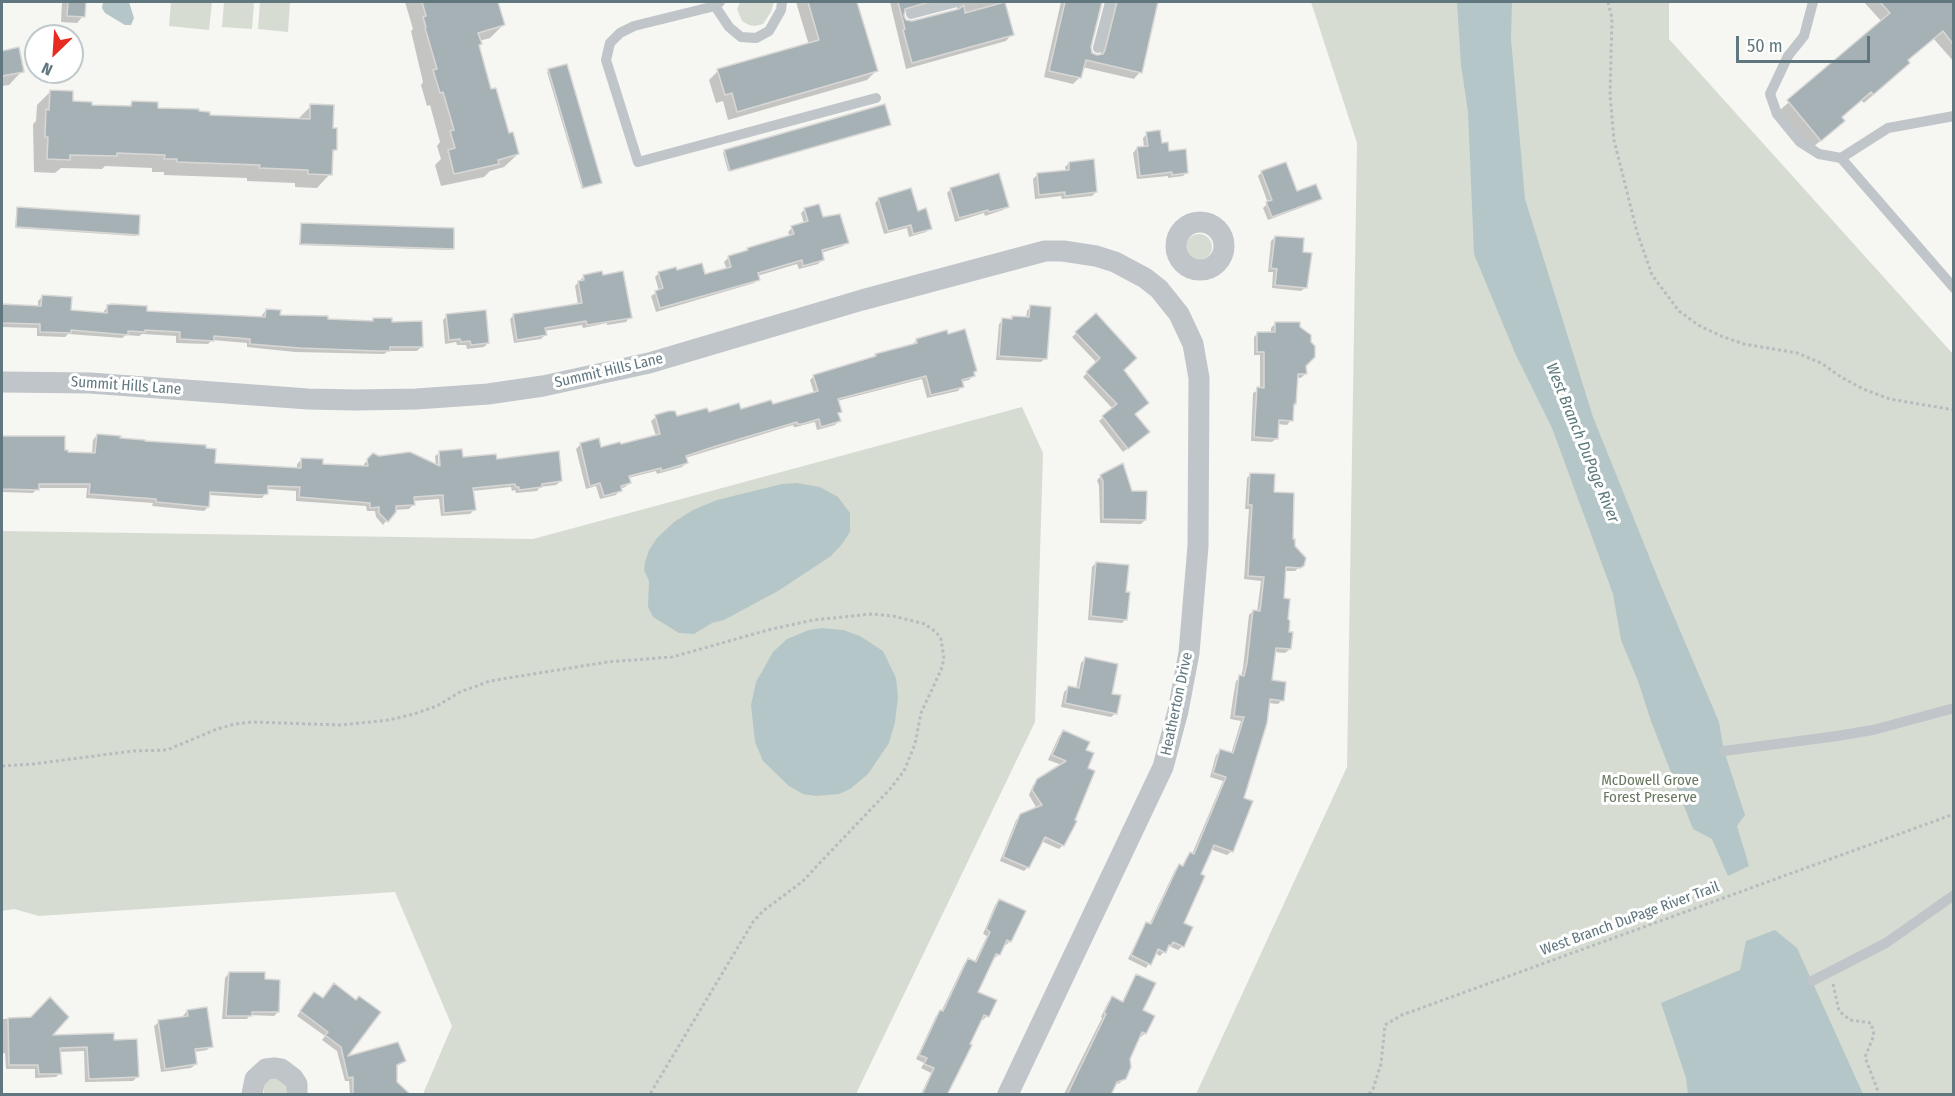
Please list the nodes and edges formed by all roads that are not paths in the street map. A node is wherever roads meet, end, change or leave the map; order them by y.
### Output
1 (782, 2) edge
2 (957, 2) edge
3 (1110, 2) edge
4 (1812, 2) edge
5 (718, 4) edge
6 (911, 14) dead end
7 (1098, 48) dead end
8 (876, 98) dead end
9 (1953, 116) edge
10 (1841, 158) junction
11 (1183, 264) dead end
12 (1953, 288) edge
13 (1159, 289) junction
14 (2, 382) edge
15 (1953, 708) edge
16 (1724, 751) dead end
17 (1953, 895) edge
18 (1812, 981) dead end
19 (252, 1095) edge
20 (297, 1095) edge
21 (1008, 1095) edge

1 - 5 lane
2 - 6 lane
3 - 7 lane
4 - 10 lane
5 - 8 lane
9 - 10 lane
10 - 12 lane
11 - 13 street
13 - 14 street, Summit Hills Lane
13 - 21 street, Heatherton Drive
15 - 16 lane
17 - 18 lane
19 - 20 street

